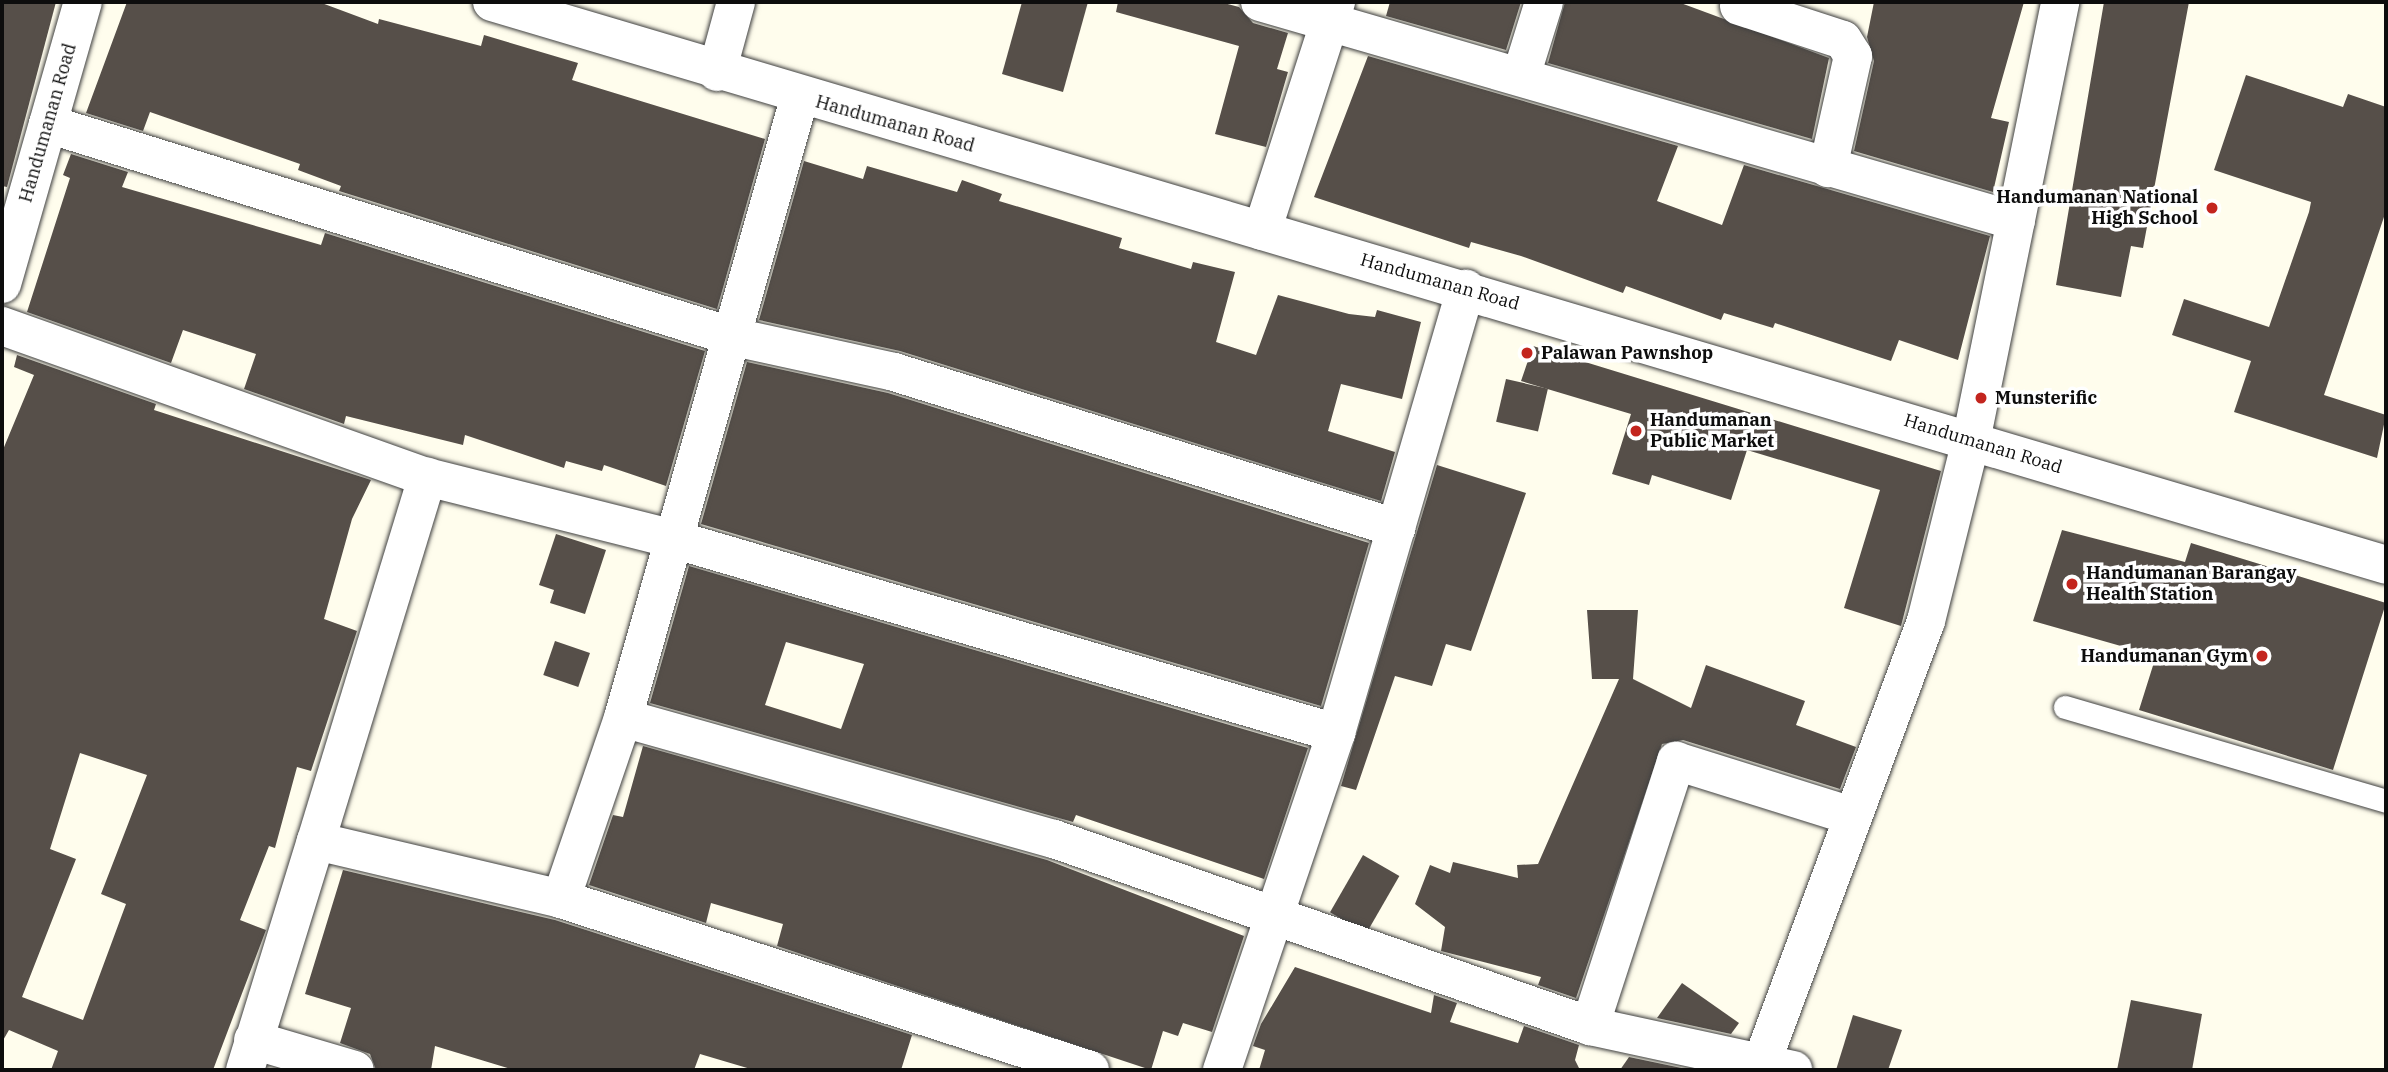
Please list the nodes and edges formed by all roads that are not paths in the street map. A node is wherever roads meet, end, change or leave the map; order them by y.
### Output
1 (83, 2) edge
2 (492, 2) edge
3 (736, 2) edge
4 (1260, 2) edge
5 (1544, 2) edge
6 (2060, 2) edge
7 (1739, 6) dead end
8 (1332, 11) edge
9 (717, 72) junction
10 (1521, 76) junction
11 (800, 96) junction
12 (48, 124) junction
13 (1828, 167) junction
14 (2016, 221) junction
15 (1262, 231) junction
16 (2, 284) edge
17 (1466, 289) junction
18 (2, 326) edge
19 (734, 337) junction
20 (1971, 440) junction
21 (427, 477) junction
22 (1396, 528) junction
23 (673, 539) junction
24 (2386, 565) edge
25 (2065, 707) dead end
26 (623, 718) junction
27 (1336, 733) junction
28 (2386, 801) edge
29 (1852, 816) junction
30 (316, 841) junction
31 (561, 899) junction
32 (1276, 915) junction
33 (1591, 1026) junction
34 (249, 1055) edge
35 (988, 1055) edge
36 (1771, 1067) edge
37 (355, 1070) edge
38 (1090, 1070) edge
39 (1222, 1070) edge

1 - 12 street, Handumanan Road
2 - 9 street, Handumanan Road
3 - 9 street
4 - 8 street
5 - 10 street
6 - 14 street
7 - 13 street
8 - 10 street
8 - 15 street
9 - 11 street, Handumanan Road
10 - 13 street
11 - 15 street, Handumanan Road
11 - 19 street
12 - 16 street, Handumanan Road
12 - 19 street
13 - 14 street
14 - 20 street
15 - 17 street, Handumanan Road
17 - 20 street, Handumanan Road
17 - 22 street
18 - 21 street
19 - 22 street
19 - 23 street
20 - 24 street, Handumanan Road
20 - 29 street
21 - 23 street
21 - 30 street
22 - 27 street
23 - 26 street
23 - 27 street
25 - 28 lane
26 - 31 street
26 - 32 street
27 - 32 street
29 - 33 street
29 - 36 street
30 - 31 street
30 - 34 street
31 - 35 street
32 - 33 street
32 - 39 street
33 - 36 street
34 - 37 street
35 - 38 street

